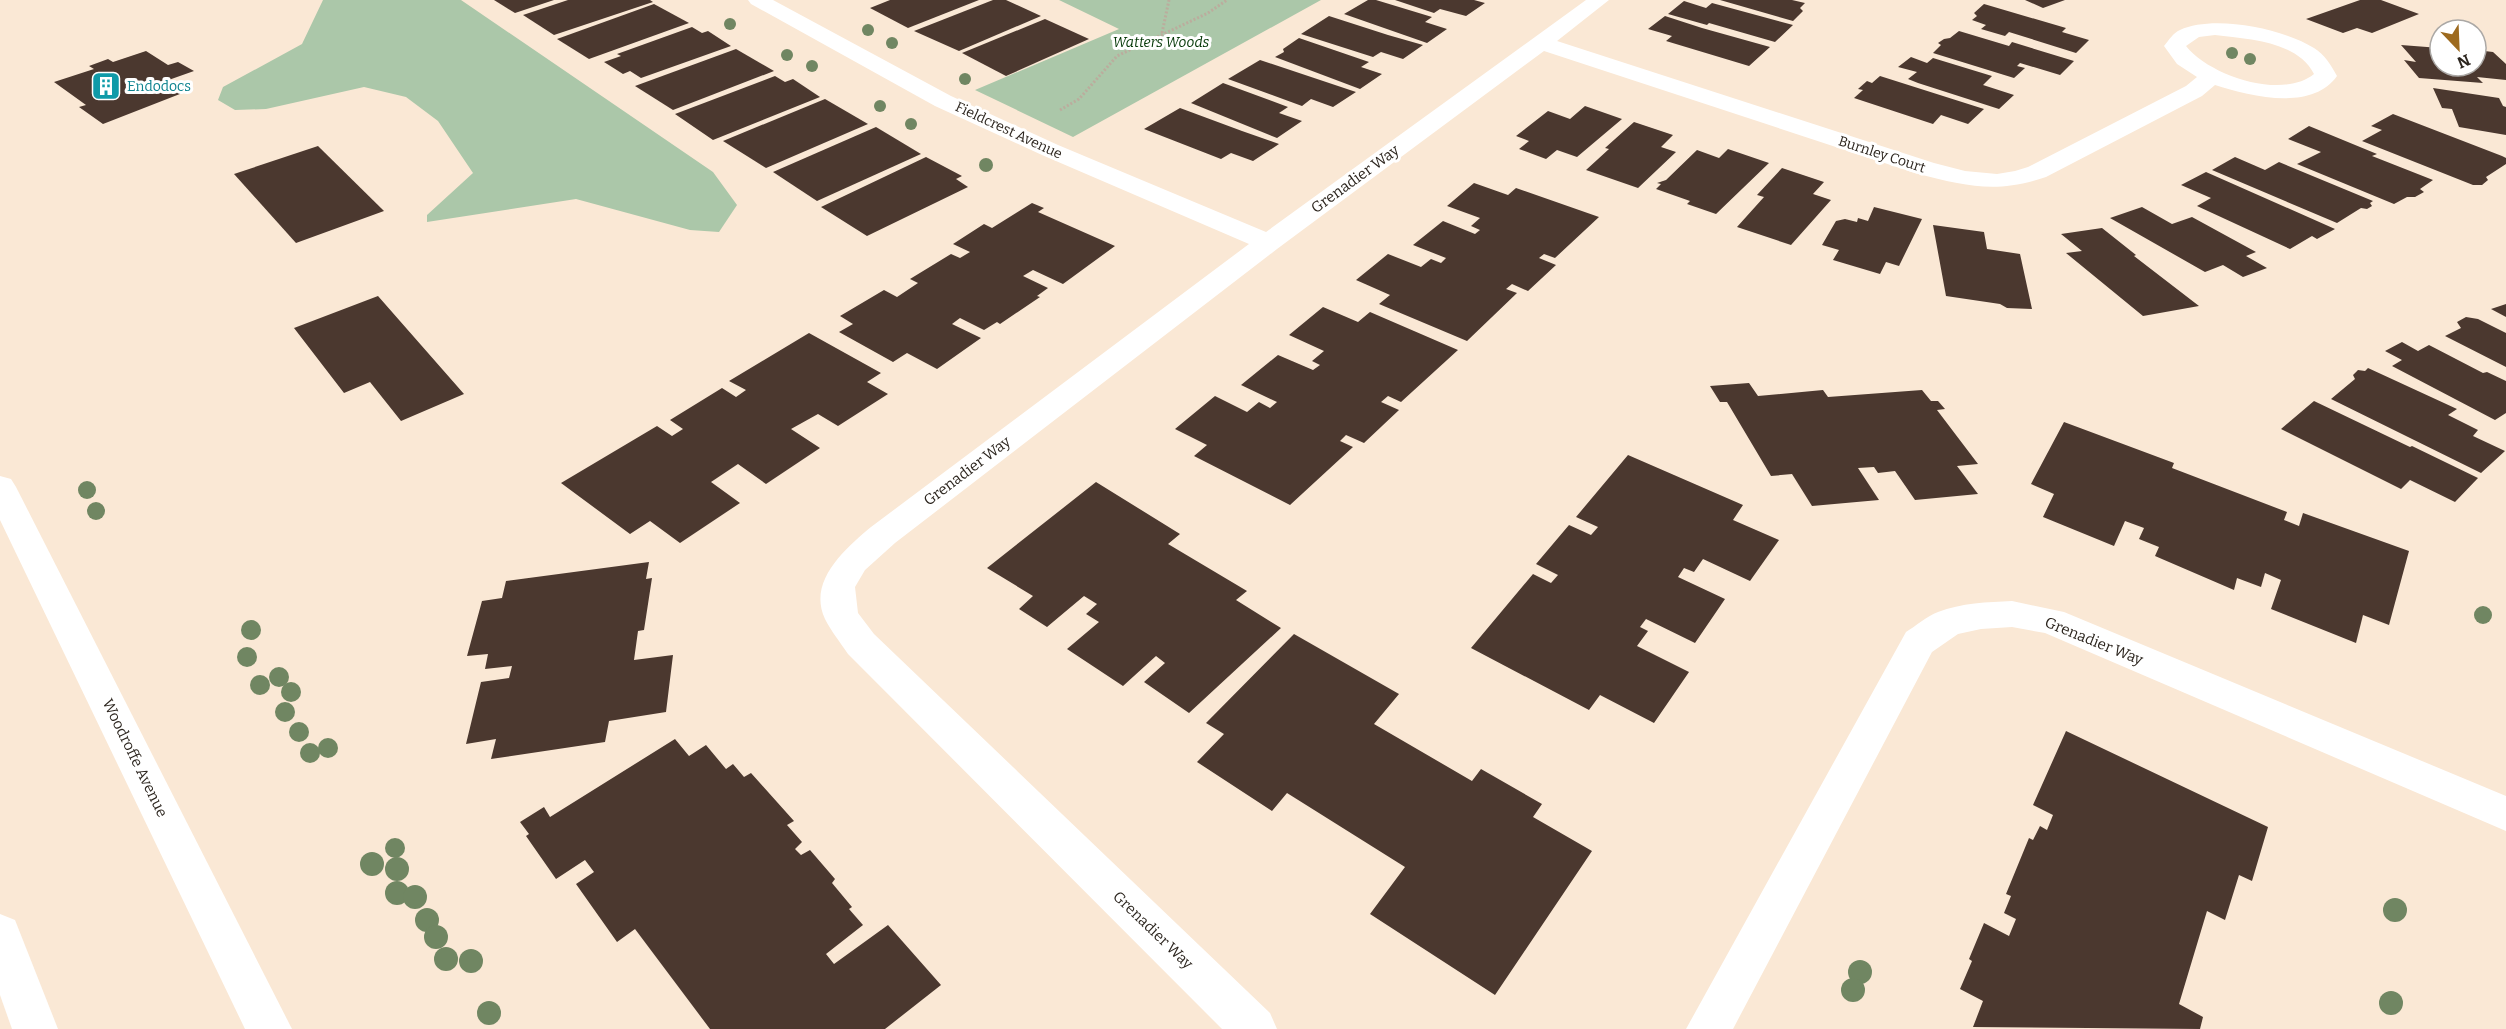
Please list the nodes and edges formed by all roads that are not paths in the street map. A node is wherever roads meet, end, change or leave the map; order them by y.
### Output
1 (758, 0) edge
2 (1599, 0) edge
3 (1541, 43) junction
4 (2212, 76) junction
5 (1268, 243) junction
6 (0, 487) edge
7 (2506, 814) edge
8 (0, 934) edge
9 (35, 1029) edge
10 (269, 1029) edge
11 (1254, 1029) edge
12 (1709, 1029) edge

1 - 5 street, Fieldcrest Avenue
2 - 3 street, Grenadier Way
3 - 4 street, Burnley Court
3 - 5 street, Grenadier Way
4 - 4 street
5 - 11 street, Grenadier Way
6 - 10 street, Woodroffe Avenue
7 - 12 street, Grenadier Way
8 - 9 street

